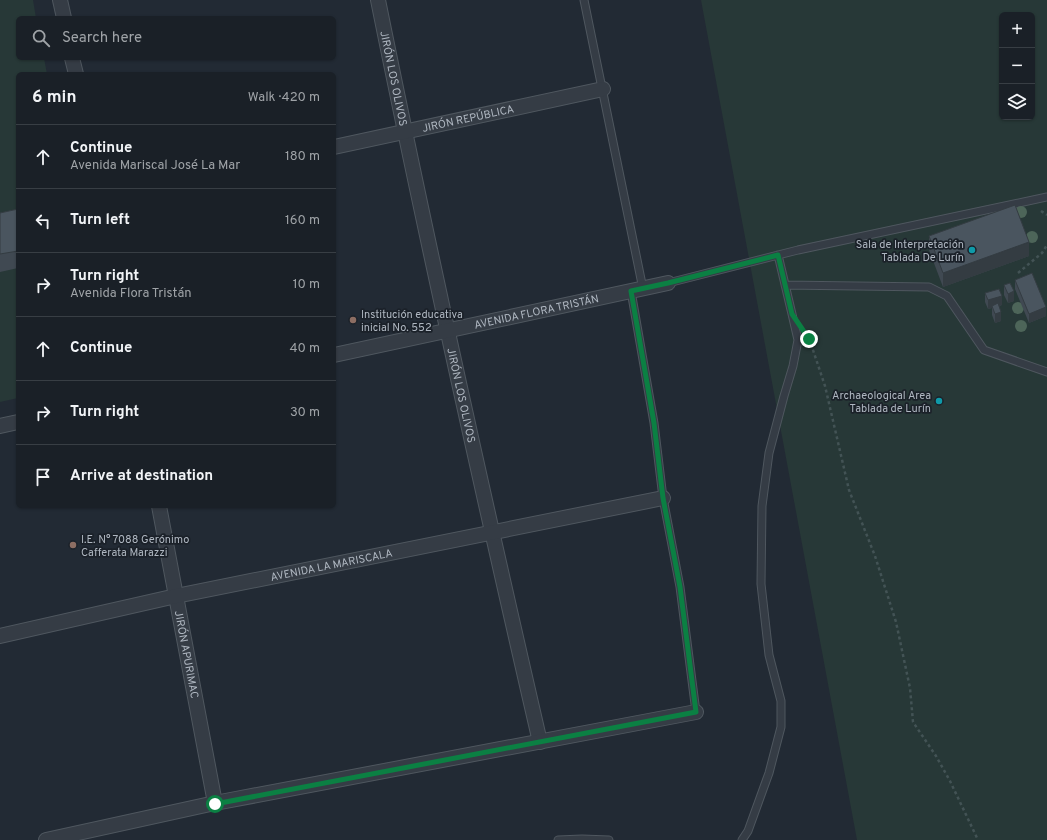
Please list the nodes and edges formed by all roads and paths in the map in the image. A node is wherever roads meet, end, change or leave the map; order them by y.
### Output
1 (60, 0) edge
2 (378, 0) edge
3 (584, 0) edge
4 (64, 16) edge
5 (72, 60) edge
6 (76, 72) edge
7 (603, 89) junction
8 (405, 132) junction
9 (336, 147) edge
10 (1047, 197) edge
11 (1047, 244) edge
12 (778, 255) junction
13 (1018, 273) dead end
14 (668, 283) joint
15 (785, 285) junction
16 (637, 290) junction
17 (448, 330) junction
18 (809, 339) dead end
19 (336, 354) edge
20 (1047, 372) edge
21 (16, 422) edge
22 (0, 426) edge
23 (663, 498) junction
24 (159, 508) edge
25 (492, 532) junction
26 (176, 596) junction
27 (0, 636) edge
28 (696, 712) joint
29 (540, 742) junction
30 (215, 804) junction
31 (46, 840) edge
32 (558, 840) edge
33 (609, 840) edge
34 (742, 840) edge
35 (978, 840) edge

1 - 4 street
2 - 8 street, JIRÓN LOS OLIVOS
3 - 7 lane
5 - 6 street
7 - 8 street, JIRÓN REPÚBLICA
7 - 16 lane
8 - 9 street, JIRÓN REPÚBLICA
8 - 17 street, JIRÓN LOS OLIVOS
10 - 12 lane
11 - 13 path
12 - 14 lane
12 - 15 lane
14 - 16 street, AVENIDA FLORA TRISTÁN
15 - 20 lane
15 - 34 lane
16 - 17 street, AVENIDA FLORA TRISTÁN
16 - 23 lane
17 - 19 street, AVENIDA FLORA TRISTÁN
17 - 25 street, JIRÓN LOS OLIVOS
18 - 35 path
21 - 22 street
23 - 25 street, AVENIDA LA MARISCALA
23 - 28 lane
24 - 26 street, JIRÓN APURIMAC
25 - 26 street, AVENIDA LA MARISCALA
25 - 29 street, JIRÓN LOS OLIVOS
26 - 27 street, AVENIDA LA MARISCALA
26 - 30 street, JIRÓN APURIMAC
28 - 29 street
29 - 30 street
30 - 31 street
32 - 33 lane

